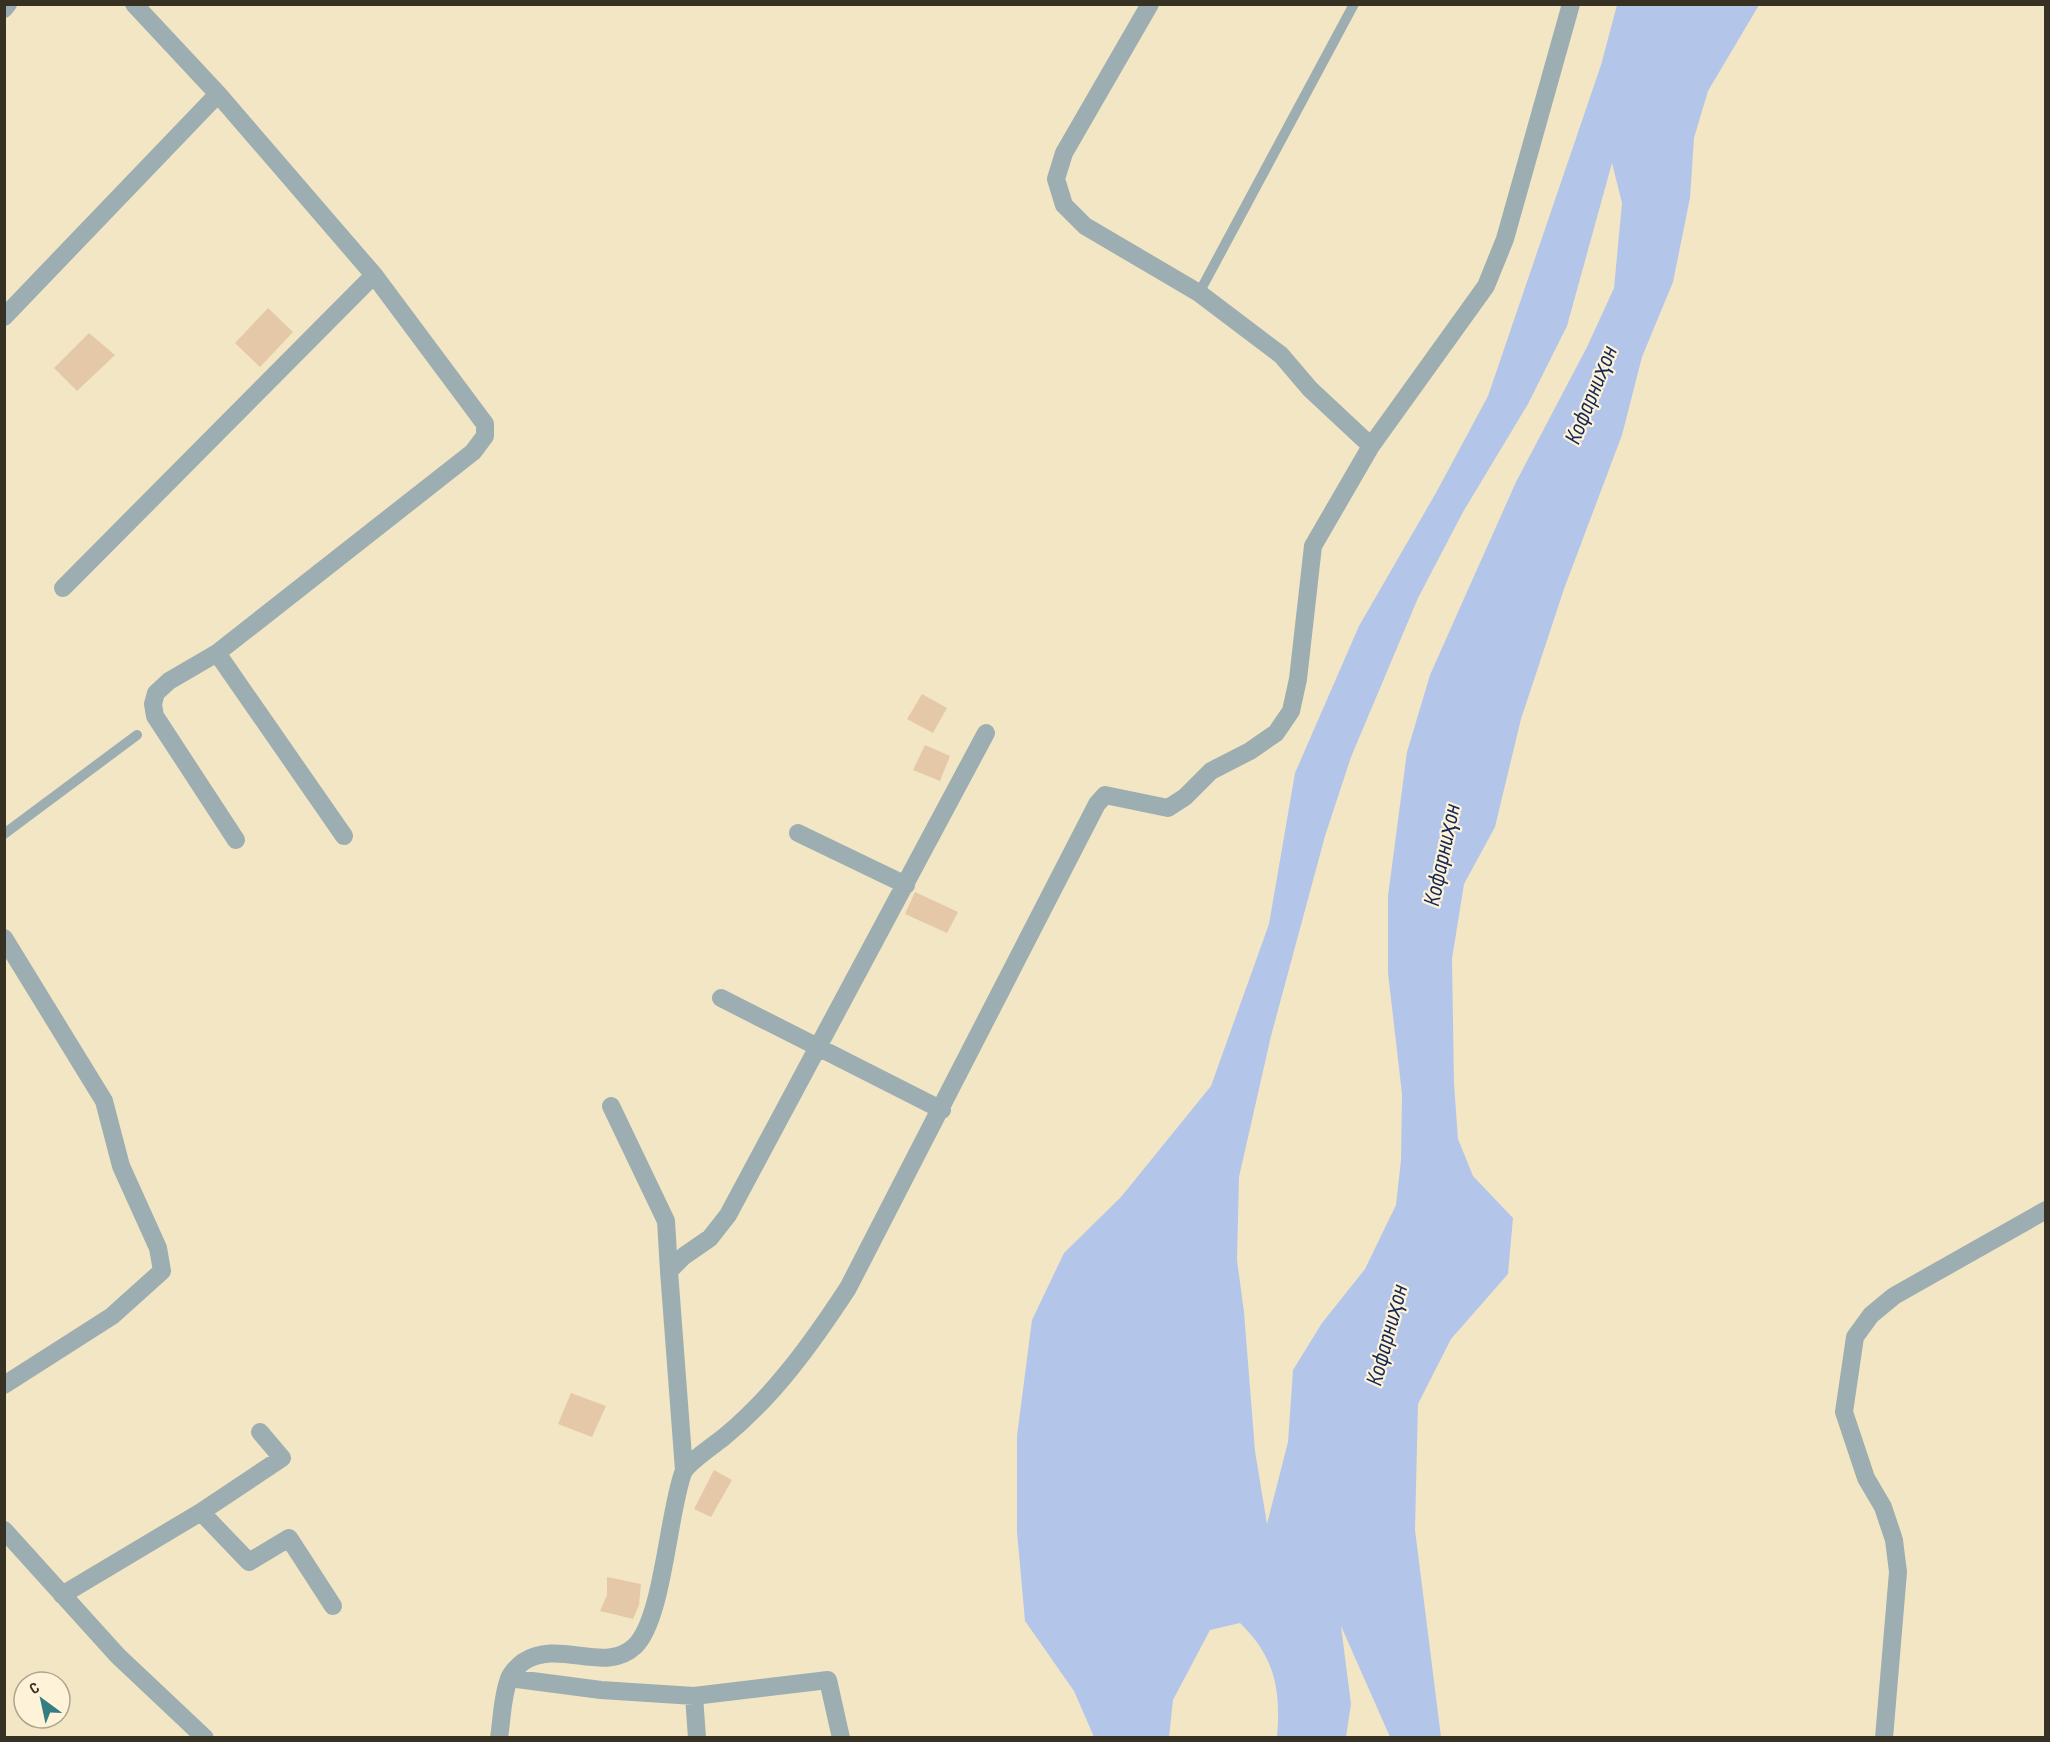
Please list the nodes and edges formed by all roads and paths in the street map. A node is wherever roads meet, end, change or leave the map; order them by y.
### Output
1 (8, 4) edge
2 (134, 4) edge
3 (1150, 4) edge
4 (1354, 4) edge
5 (1571, 4) edge
6 (4, 9) edge
7 (218, 94) junction
8 (374, 275) junction
9 (1199, 293) junction
10 (4, 316) edge
11 (1371, 446) junction
12 (63, 588) dead end
13 (217, 653) junction
14 (986, 733) dead end
15 (137, 735) dead end
16 (798, 833) dead end
17 (4, 834) edge
18 (344, 836) dead end
19 (236, 840) dead end
20 (906, 885) junction
21 (4, 938) edge
22 (722, 998) dead end
23 (820, 1047) junction
24 (611, 1106) dead end
25 (942, 1110) junction
26 (2046, 1210) edge
27 (669, 1271) junction
28 (4, 1385) edge
29 (260, 1432) dead end
30 (684, 1470) junction
31 (201, 1512) junction
32 (4, 1530) edge
33 (62, 1596) junction
34 (333, 1606) dead end
35 (509, 1678) junction
36 (694, 1696) junction
37 (205, 1737) edge
38 (499, 1737) edge
39 (697, 1737) edge
40 (841, 1737) edge
41 (1884, 1737) edge

1 - 6 street
2 - 7 street
3 - 9 street
4 - 9 lane
5 - 11 street
7 - 8 street
7 - 10 street
8 - 12 street
8 - 13 street
9 - 11 street
11 - 25 street
13 - 18 street
13 - 19 street
14 - 20 street
15 - 17 lane
16 - 20 street
20 - 23 street
21 - 28 street
22 - 23 street
23 - 25 street
23 - 27 street
24 - 27 street
25 - 30 street
26 - 41 street
27 - 30 street
29 - 31 street
30 - 35 street
31 - 33 street
31 - 34 street
32 - 33 street
33 - 37 street
35 - 36 street
35 - 38 street
36 - 39 street
36 - 40 street

